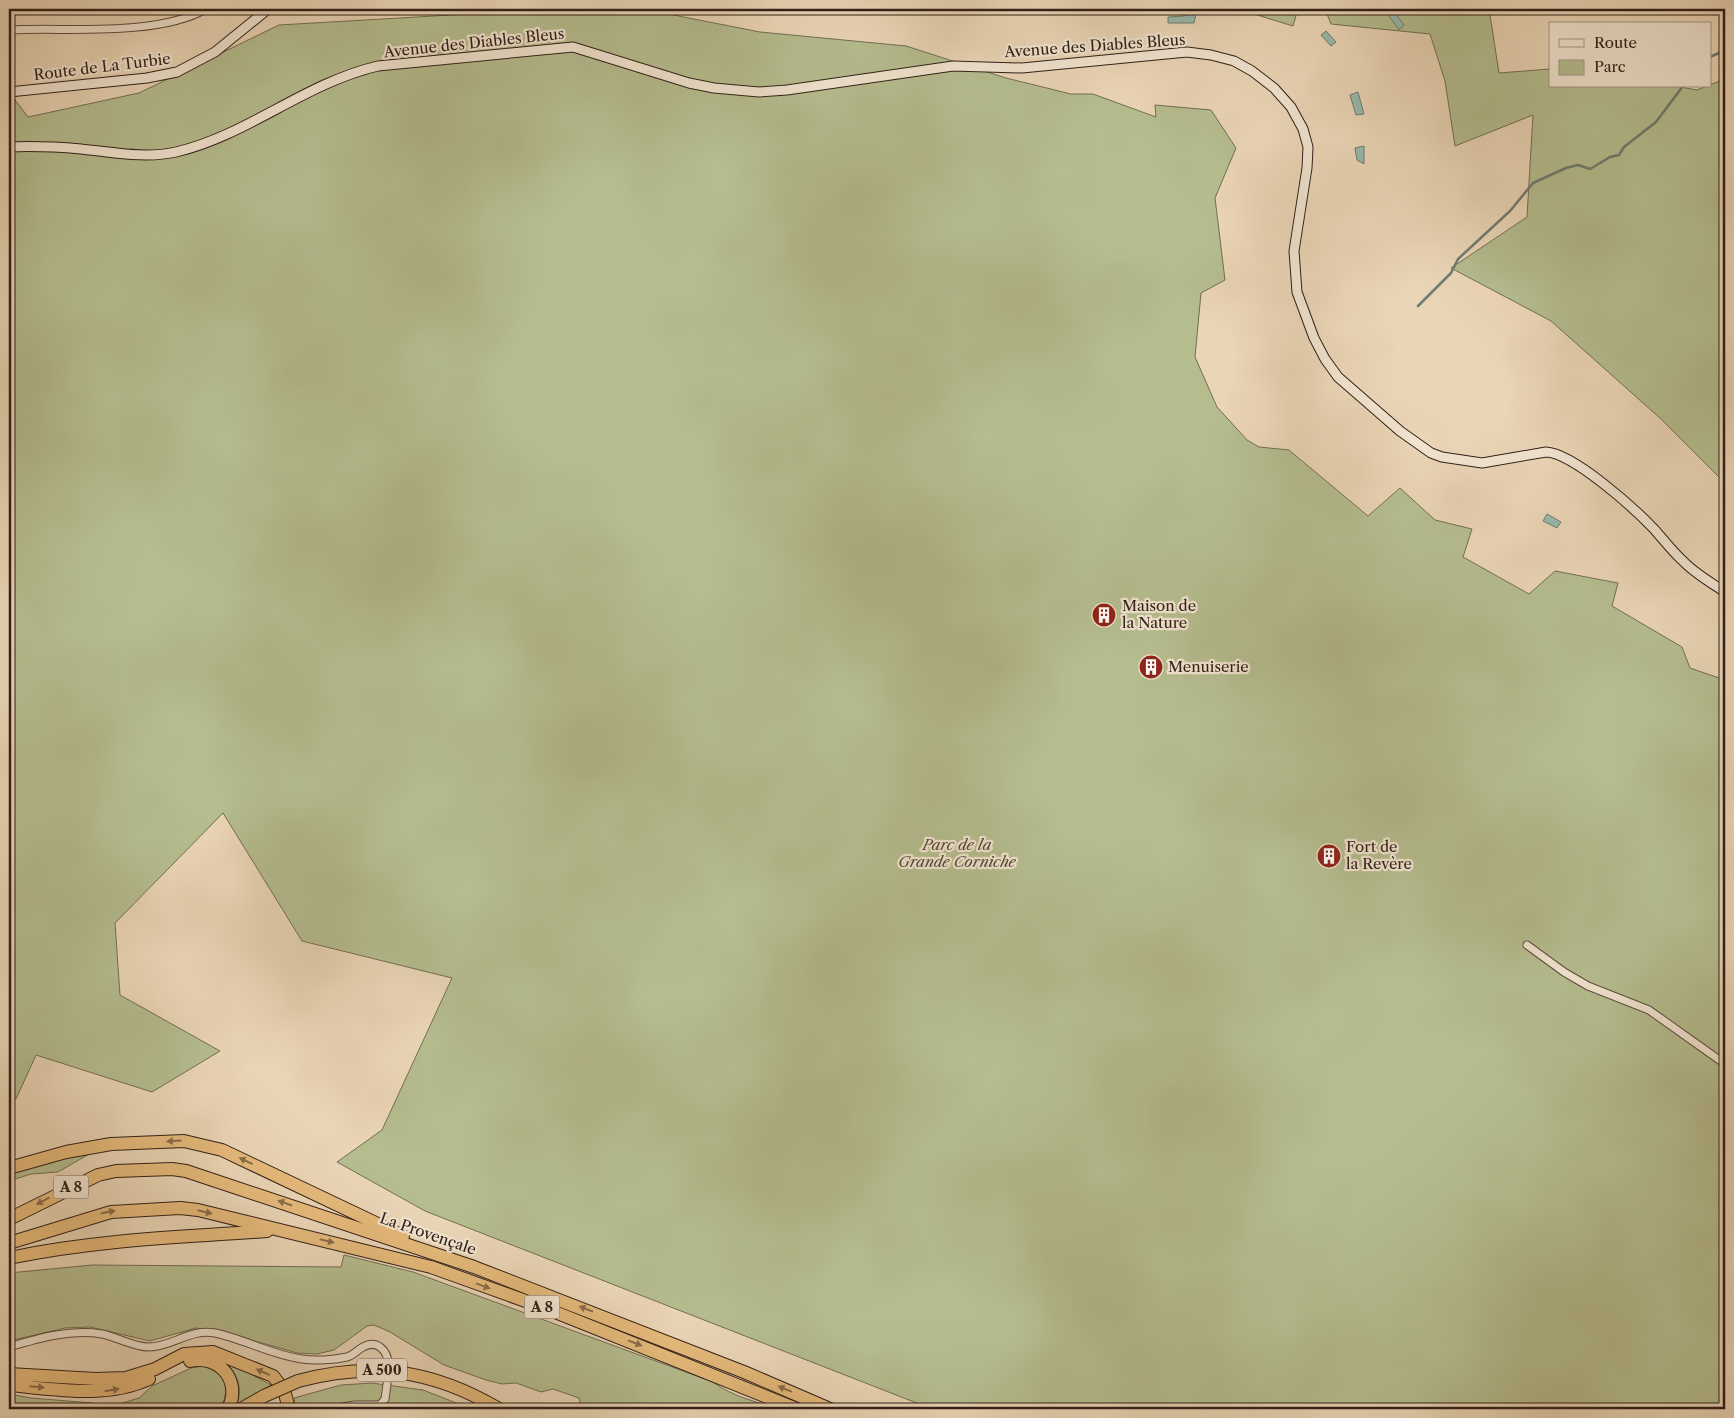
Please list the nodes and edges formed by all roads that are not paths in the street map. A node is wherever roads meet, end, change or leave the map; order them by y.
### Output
1 (206, 9) edge
2 (268, 9) edge
3 (9, 30) edge
4 (9, 92) edge
5 (9, 147) edge
6 (1725, 592) edge
7 (1527, 944) dead end
8 (1725, 1064) edge
9 (9, 1168) edge
10 (9, 1219) edge
11 (280, 1230) junction
12 (9, 1242) edge
13 (9, 1258) edge
14 (448, 1258) junction
15 (9, 1347) edge
16 (388, 1364) dead end
17 (9, 1374) edge
18 (9, 1384) edge
19 (299, 1384) junction
20 (387, 1384) dead end
21 (266, 1399) junction
22 (228, 1409) edge
23 (241, 1409) edge
24 (254, 1409) edge
25 (289, 1409) edge
26 (330, 1409) edge
27 (485, 1409) edge
28 (499, 1409) edge
29 (796, 1409) edge
30 (830, 1409) edge

1 - 3 street
2 - 4 main road, Route de La Turbie
5 - 6 main road, Avenue des Diables Bleus
7 - 8 street
14 -> 9 highway
14 -> 10 highway, La Provençale / A 8
12 -> 11 highway, La Provençale / A 8
11 - 13 highway
11 -> 29 highway, La Provençale / A 8
30 -> 14 highway, La Provençale / A 8
15 - 16 street
25 -> 17 highway
18 -> 22 highway
19 - 21 highway, A 500, bridge
19 - 27 highway, A 500
19 - 28 highway, A 500
20 - 26 street
21 - 23 highway, A 500
21 - 24 highway, A 500

